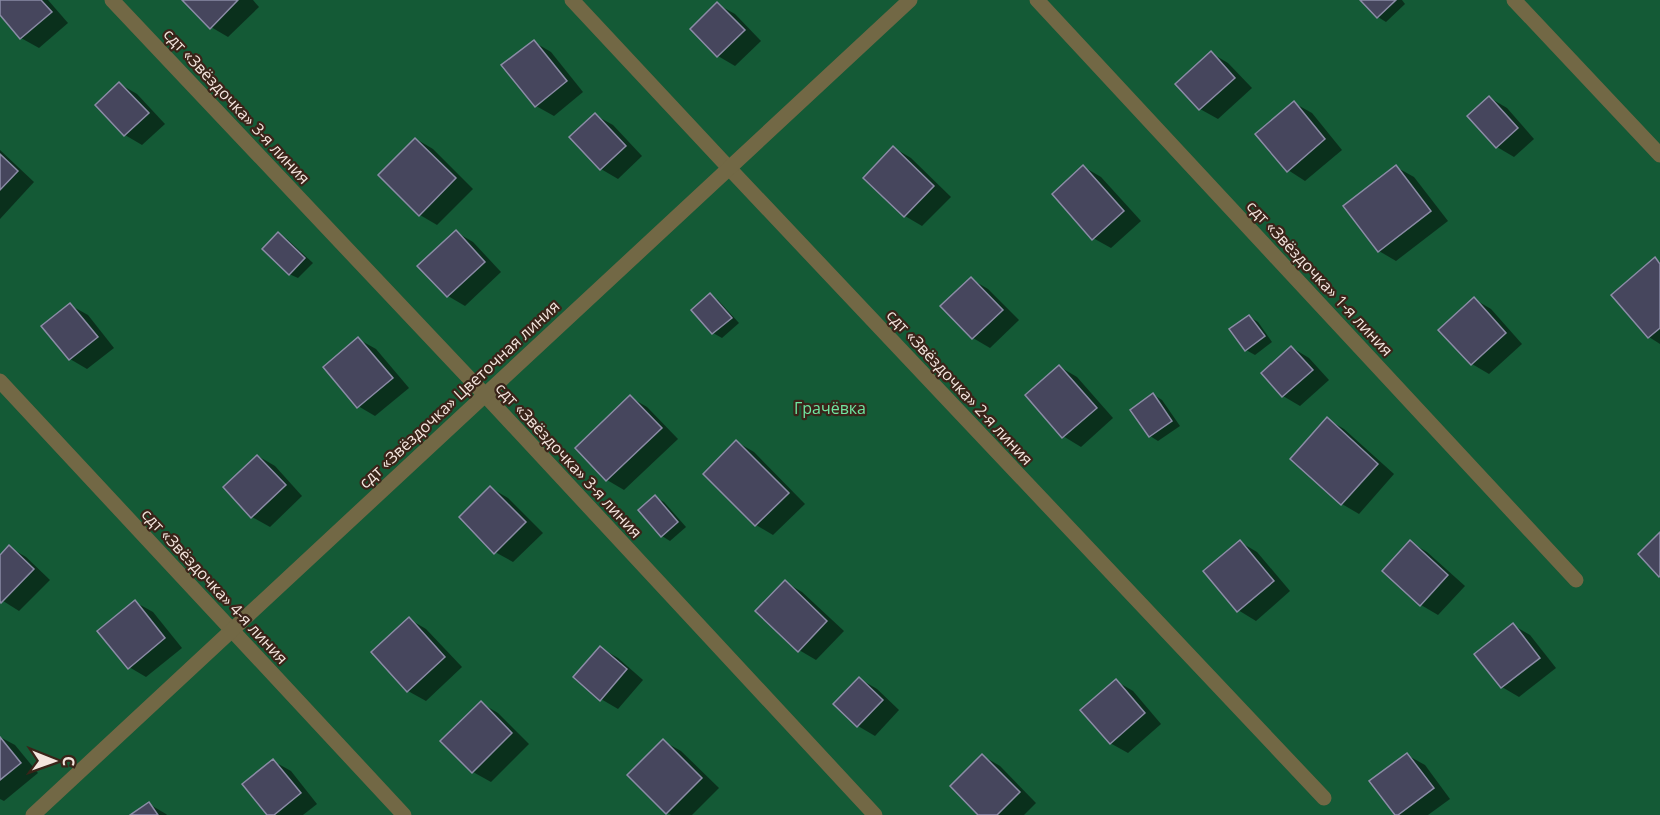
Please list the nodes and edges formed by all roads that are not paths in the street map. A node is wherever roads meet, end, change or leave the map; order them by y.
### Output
1 (112, 0) edge
2 (572, 0) edge
3 (910, 0) edge
4 (1037, 0) edge
5 (1514, 0) edge
6 (1660, 155) edge
7 (729, 168) junction
8 (0, 381) edge
9 (485, 395) junction
10 (1576, 580) dead end
11 (232, 630) junction
12 (1324, 798) dead end
13 (33, 815) edge
14 (404, 815) edge
15 (875, 815) edge

1 - 9 street, сдт «Звёздочка» 3-я линия
2 - 7 street, сдт «Звёздочка» 2-я линия
3 - 7 street, сдт «Звёздочка» Цветочная линия
4 - 10 street, сдт «Звёздочка» 1-я линия
5 - 6 street
7 - 9 street, сдт «Звёздочка» Цветочная линия
7 - 12 street, сдт «Звёздочка» 2-я линия
8 - 11 street, сдт «Звёздочка» 4-я линия
9 - 11 street, сдт «Звёздочка» Цветочная линия
9 - 15 street, сдт «Звёздочка» 3-я линия
11 - 13 street, сдт «Звёздочка» Цветочная линия
11 - 14 street, сдт «Звёздочка» 4-я линия

